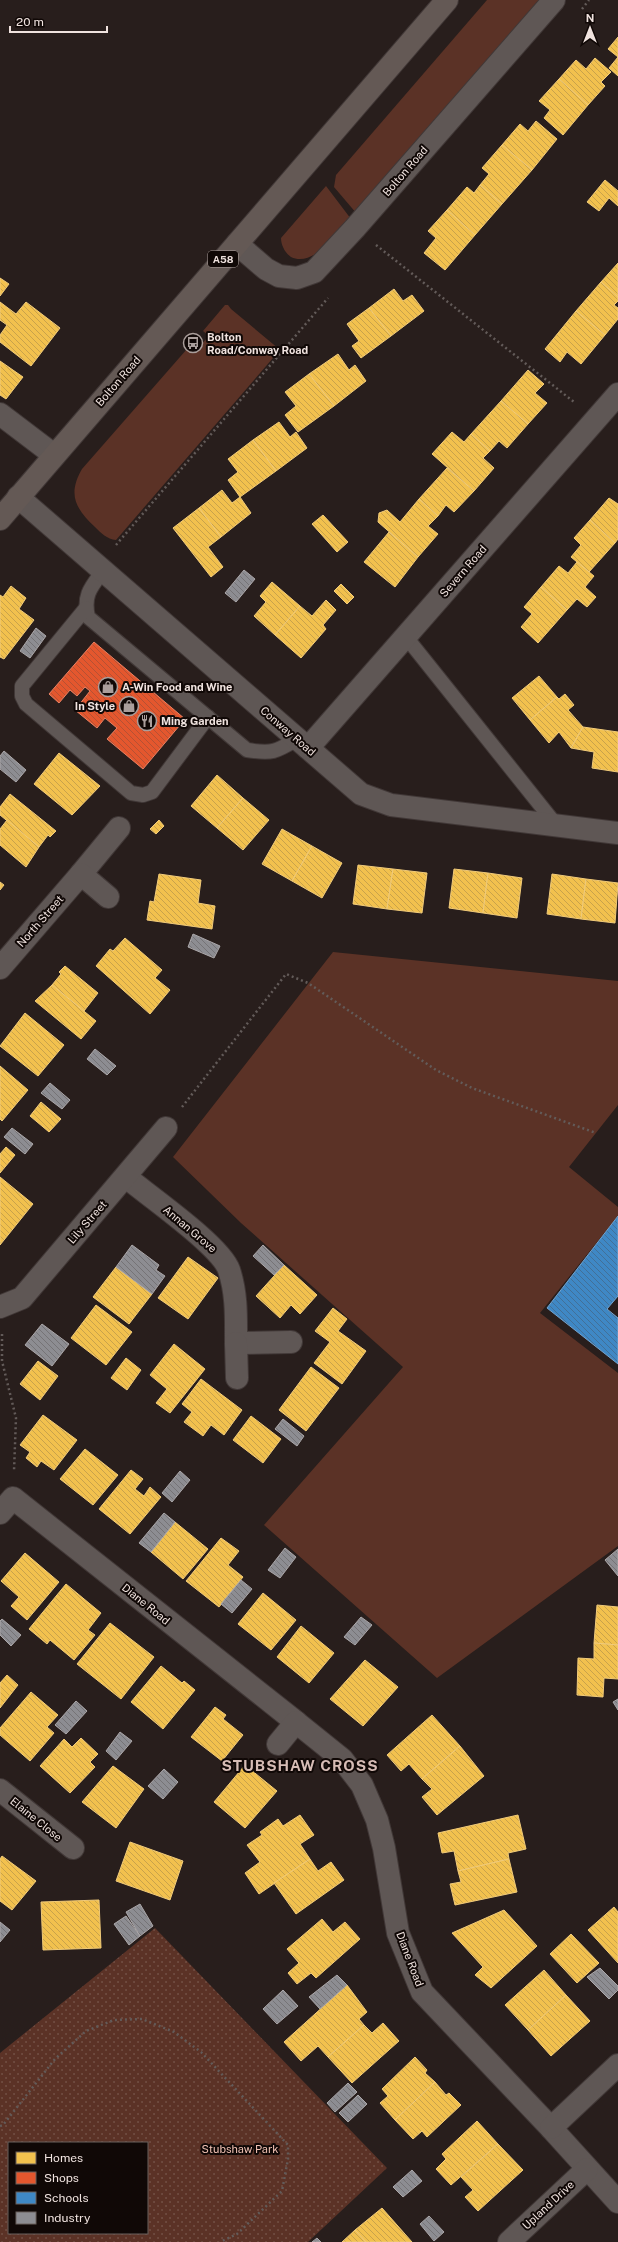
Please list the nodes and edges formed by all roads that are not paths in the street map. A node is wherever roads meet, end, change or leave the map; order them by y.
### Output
1 (447, 0) edge
2 (554, 0) edge
3 (237, 244) junction
4 (618, 394) edge
5 (0, 414) edge
6 (54, 455) junction
7 (18, 497) junction
8 (0, 519) edge
9 (103, 571) junction
10 (86, 608) junction
11 (406, 637) junction
12 (208, 717) junction
13 (302, 744) junction
14 (557, 826) junction
15 (119, 828) dead end
16 (618, 833) edge
17 (81, 874) junction
18 (108, 897) dead end
19 (0, 968) edge
20 (166, 1128) road end
21 (126, 1177) junction
22 (1, 1306) edge
23 (291, 1342) dead end
24 (236, 1343) junction
25 (237, 1378) dead end
26 (7, 1506) edge
27 (296, 1722) junction
28 (278, 1744) dead end
29 (0, 1790) edge
30 (73, 1848) dead end
31 (618, 2065) edge
32 (551, 2128) junction
33 (587, 2169) junction
34 (618, 2202) edge
35 (509, 2242) edge

1 - 3 main road, Bolton Road / A58
2 - 3 street, Bolton Road
3 - 6 main road, Bolton Road / A58
4 - 11 street, Severn Road
5 - 6 street
6 - 7 main road, Bolton Road / A58
7 - 8 main road, Bolton Road / A58
7 - 9 street, Conway Road
9 - 10 lane
9 - 13 street, Conway Road
10 - 12 lane
10 - 12 lane
11 - 13 street, Severn Road
11 - 14 lane
12 - 13 lane
13 - 14 street, Conway Road
14 - 16 street, Conway Road
15 - 17 street, North Street
17 - 18 street
17 - 19 street, North Street
20 - 21 street, Lily Street
21 - 22 street, Lily Street
21 - 24 street, Annan Grove
23 - 24 street
24 - 25 street, Annan Grove
26 - 27 street, Diane Road
27 - 28 street
27 - 32 street, Diane Road
29 - 30 street, Elaine Close
31 - 32 street
32 - 33 street, Diane Road
33 - 34 street, Diane Road
33 - 35 street, Upland Drive

